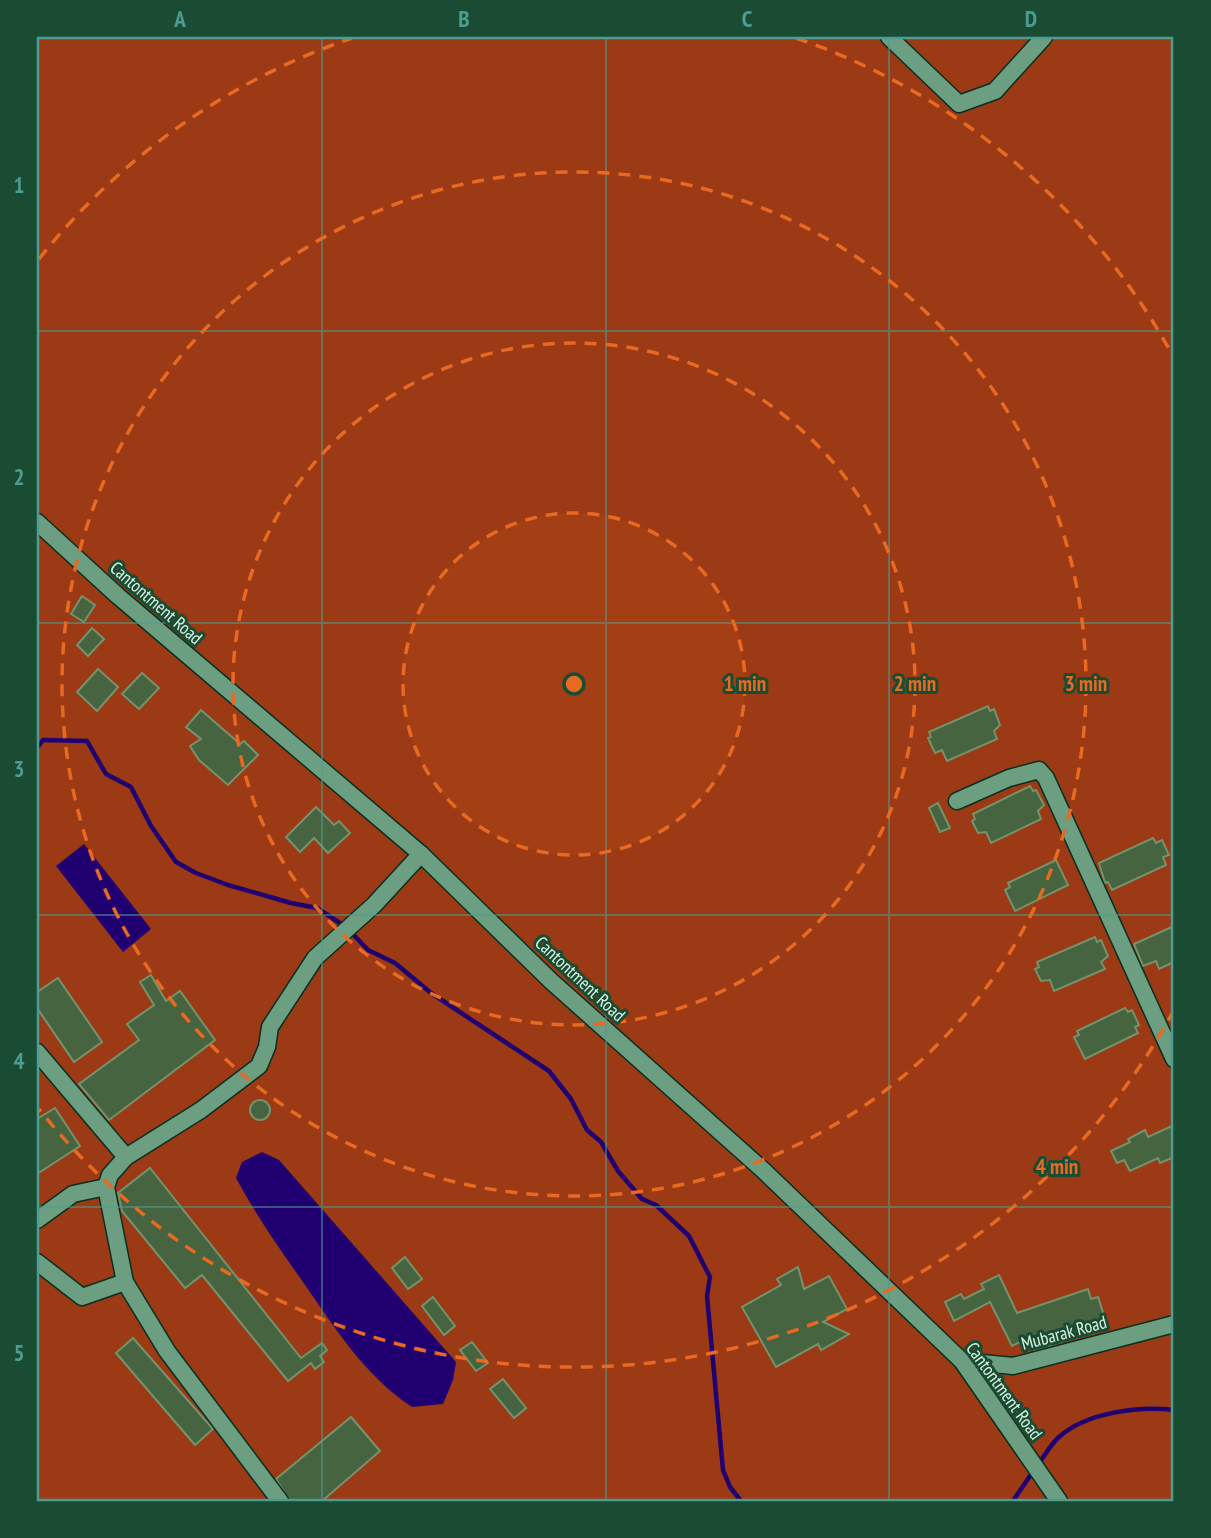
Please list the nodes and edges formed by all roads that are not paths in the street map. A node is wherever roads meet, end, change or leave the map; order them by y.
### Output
1 (889, 37) edge
2 (1045, 37) edge
3 (37, 522) edge
4 (957, 801) dead end
5 (421, 854) junction
6 (37, 1052) edge
7 (1174, 1059) edge
8 (125, 1157) junction
9 (106, 1186) junction
10 (37, 1220) edge
11 (37, 1262) edge
12 (125, 1282) junction
13 (1174, 1324) edge
14 (962, 1361) junction
15 (280, 1501) edge
16 (1059, 1501) edge

1 - 2 street
3 - 5 street, Cantontment Road
4 - 7 street
5 - 8 street
5 - 14 street, Cantontment Road
6 - 8 street
8 - 9 street
9 - 10 street
9 - 12 street
11 - 12 street
12 - 15 street
13 - 14 street, Mubarak Road
14 - 16 street, Cantontment Road

